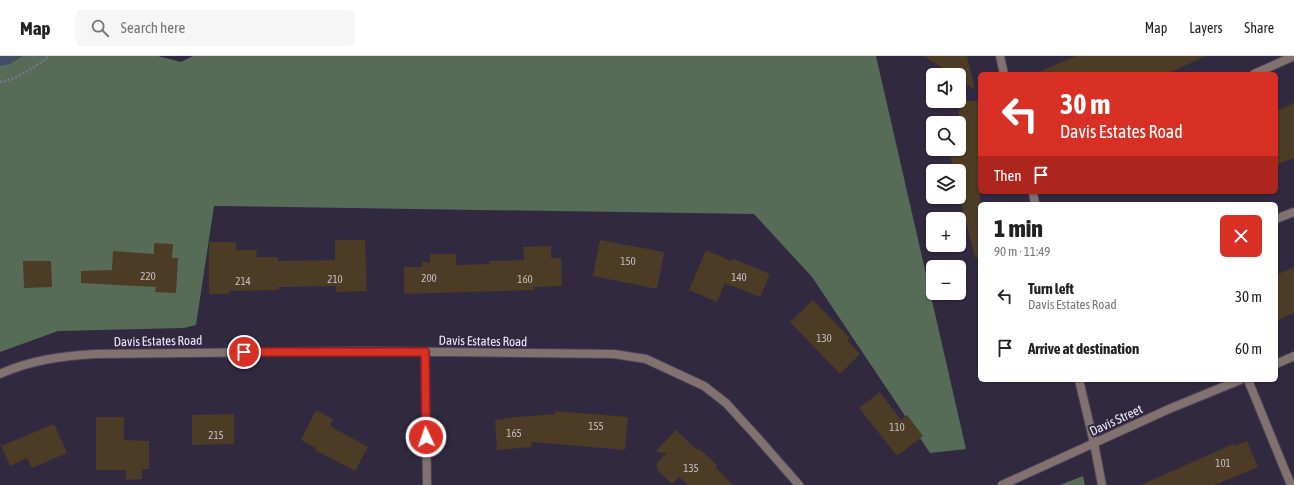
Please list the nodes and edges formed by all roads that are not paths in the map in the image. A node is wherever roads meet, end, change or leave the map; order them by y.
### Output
1 (1000, 56) edge
2 (1294, 56) edge
3 (1004, 72) edge
4 (1258, 72) edge
5 (1294, 212) edge
6 (1278, 218) edge
7 (425, 352) junction
8 (1294, 356) edge
9 (1278, 363) edge
10 (0, 374) edge
11 (1079, 382) edge
12 (1235, 382) edge
13 (1249, 382) edge
14 (1094, 443) junction
15 (427, 485) edge
16 (799, 485) edge
17 (1002, 485) edge
18 (1102, 485) edge
19 (1291, 485) edge

1 - 3 street
2 - 4 street
5 - 6 street
7 - 10 street, Davis Estates Road
7 - 15 street
7 - 16 street, Davis Estates Road
8 - 9 street
11 - 14 street
12 - 14 street, Davis Street
13 - 19 street
14 - 17 street, Davis Street
14 - 18 street

